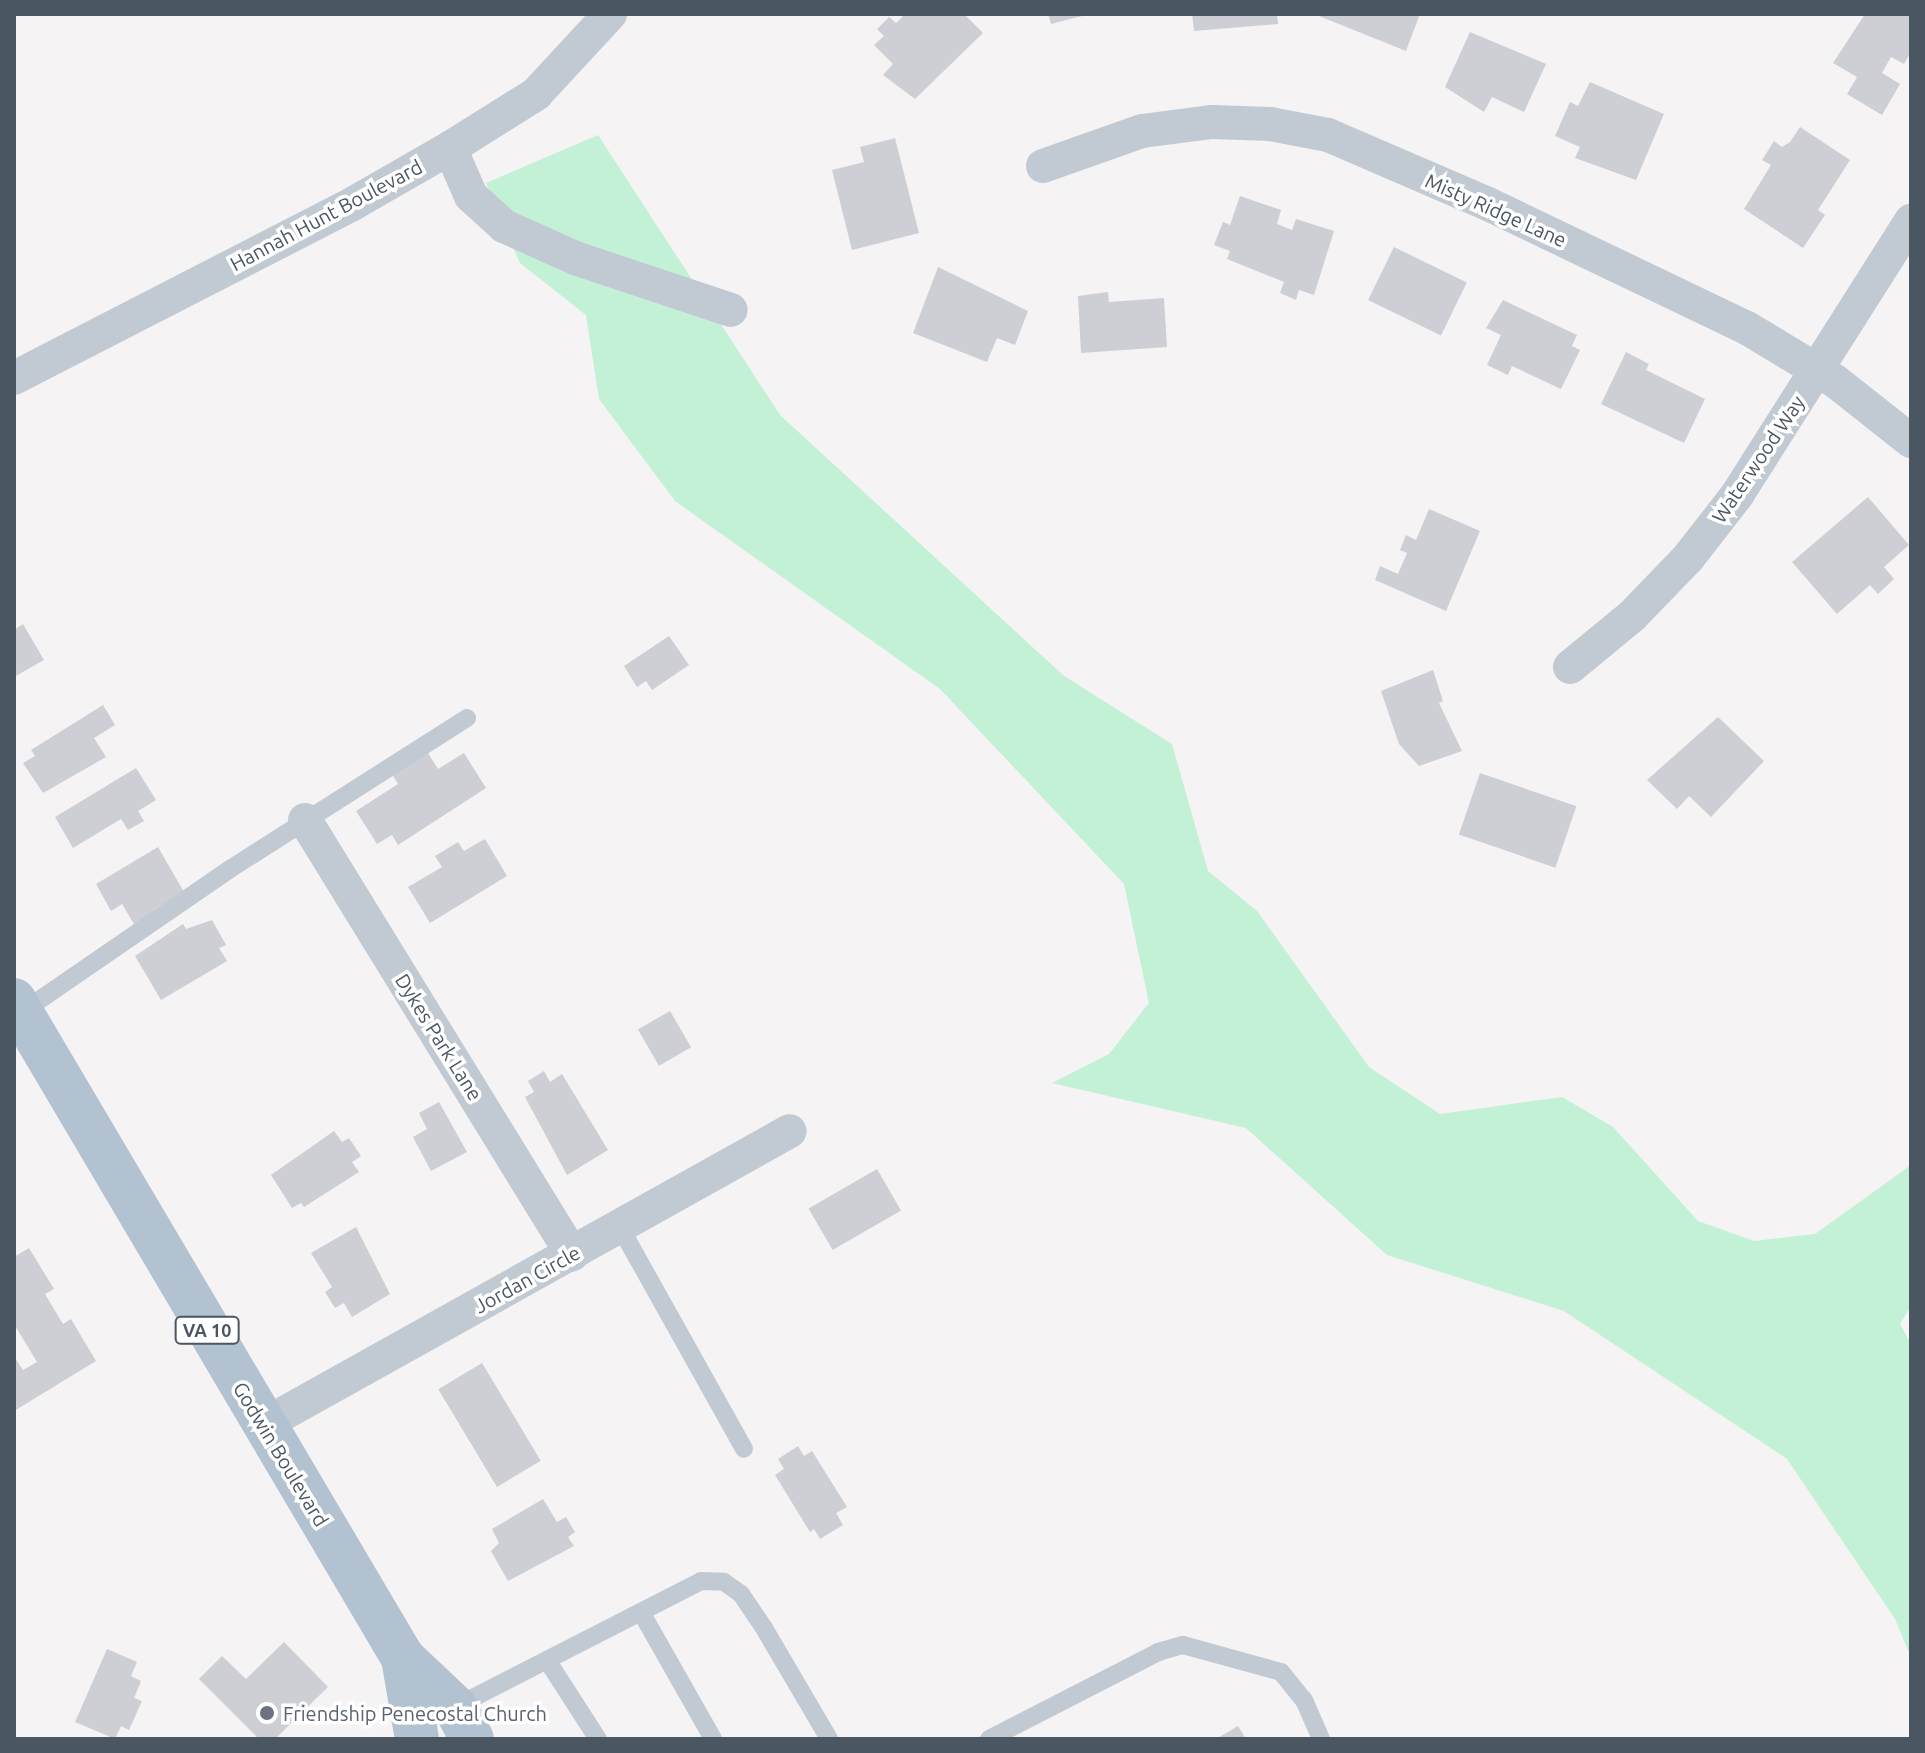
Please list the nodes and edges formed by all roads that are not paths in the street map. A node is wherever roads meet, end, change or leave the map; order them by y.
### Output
1 (610, 14) edge
2 (450, 148) junction
3 (1043, 166) dead end
4 (1911, 221) edge
5 (731, 310) dead end
6 (1818, 369) junction
7 (14, 378) edge
8 (1911, 441) edge
9 (1570, 667) dead end
10 (467, 718) dead end
11 (305, 820) junction
12 (18, 1006) edge
13 (790, 1131) dead end
14 (620, 1227) junction
15 (572, 1254) junction
16 (263, 1425) junction
17 (744, 1449) dead end
18 (641, 1612) junction
19 (403, 1658) junction
20 (547, 1660) junction
21 (463, 1723) edge
22 (417, 1739) edge
23 (491, 1739) edge
24 (598, 1739) edge
25 (713, 1739) edge
26 (829, 1739) edge
27 (989, 1739) edge
28 (1321, 1739) edge

1 - 2 street, Hannah Hunt Boulevard
2 - 5 street
2 - 7 street, Hannah Hunt Boulevard
3 - 6 street, Misty Ridge Lane
4 - 6 street, Waterwood Way
6 - 8 street, Misty Ridge Lane
6 - 9 street, Waterwood Way
10 - 11 lane
11 - 12 lane
11 - 15 street, Dykes Park Lane
12 - 16 main road, Godwin Boulevard / VA 10
13 - 14 street, Jordan Circle
14 - 15 street, Jordan Circle
14 - 17 lane
15 - 16 street, Jordan Circle
16 - 19 main road, Godwin Boulevard / VA 10
18 - 20 lane
18 - 25 lane
18 - 26 lane
19 - 21 main road, Godwin Boulevard / VA 10
19 - 22 main road, Godwin Boulevard / VA 10
20 - 21 lane
20 - 24 lane
21 - 23 main road, VA 10
27 - 28 lane

